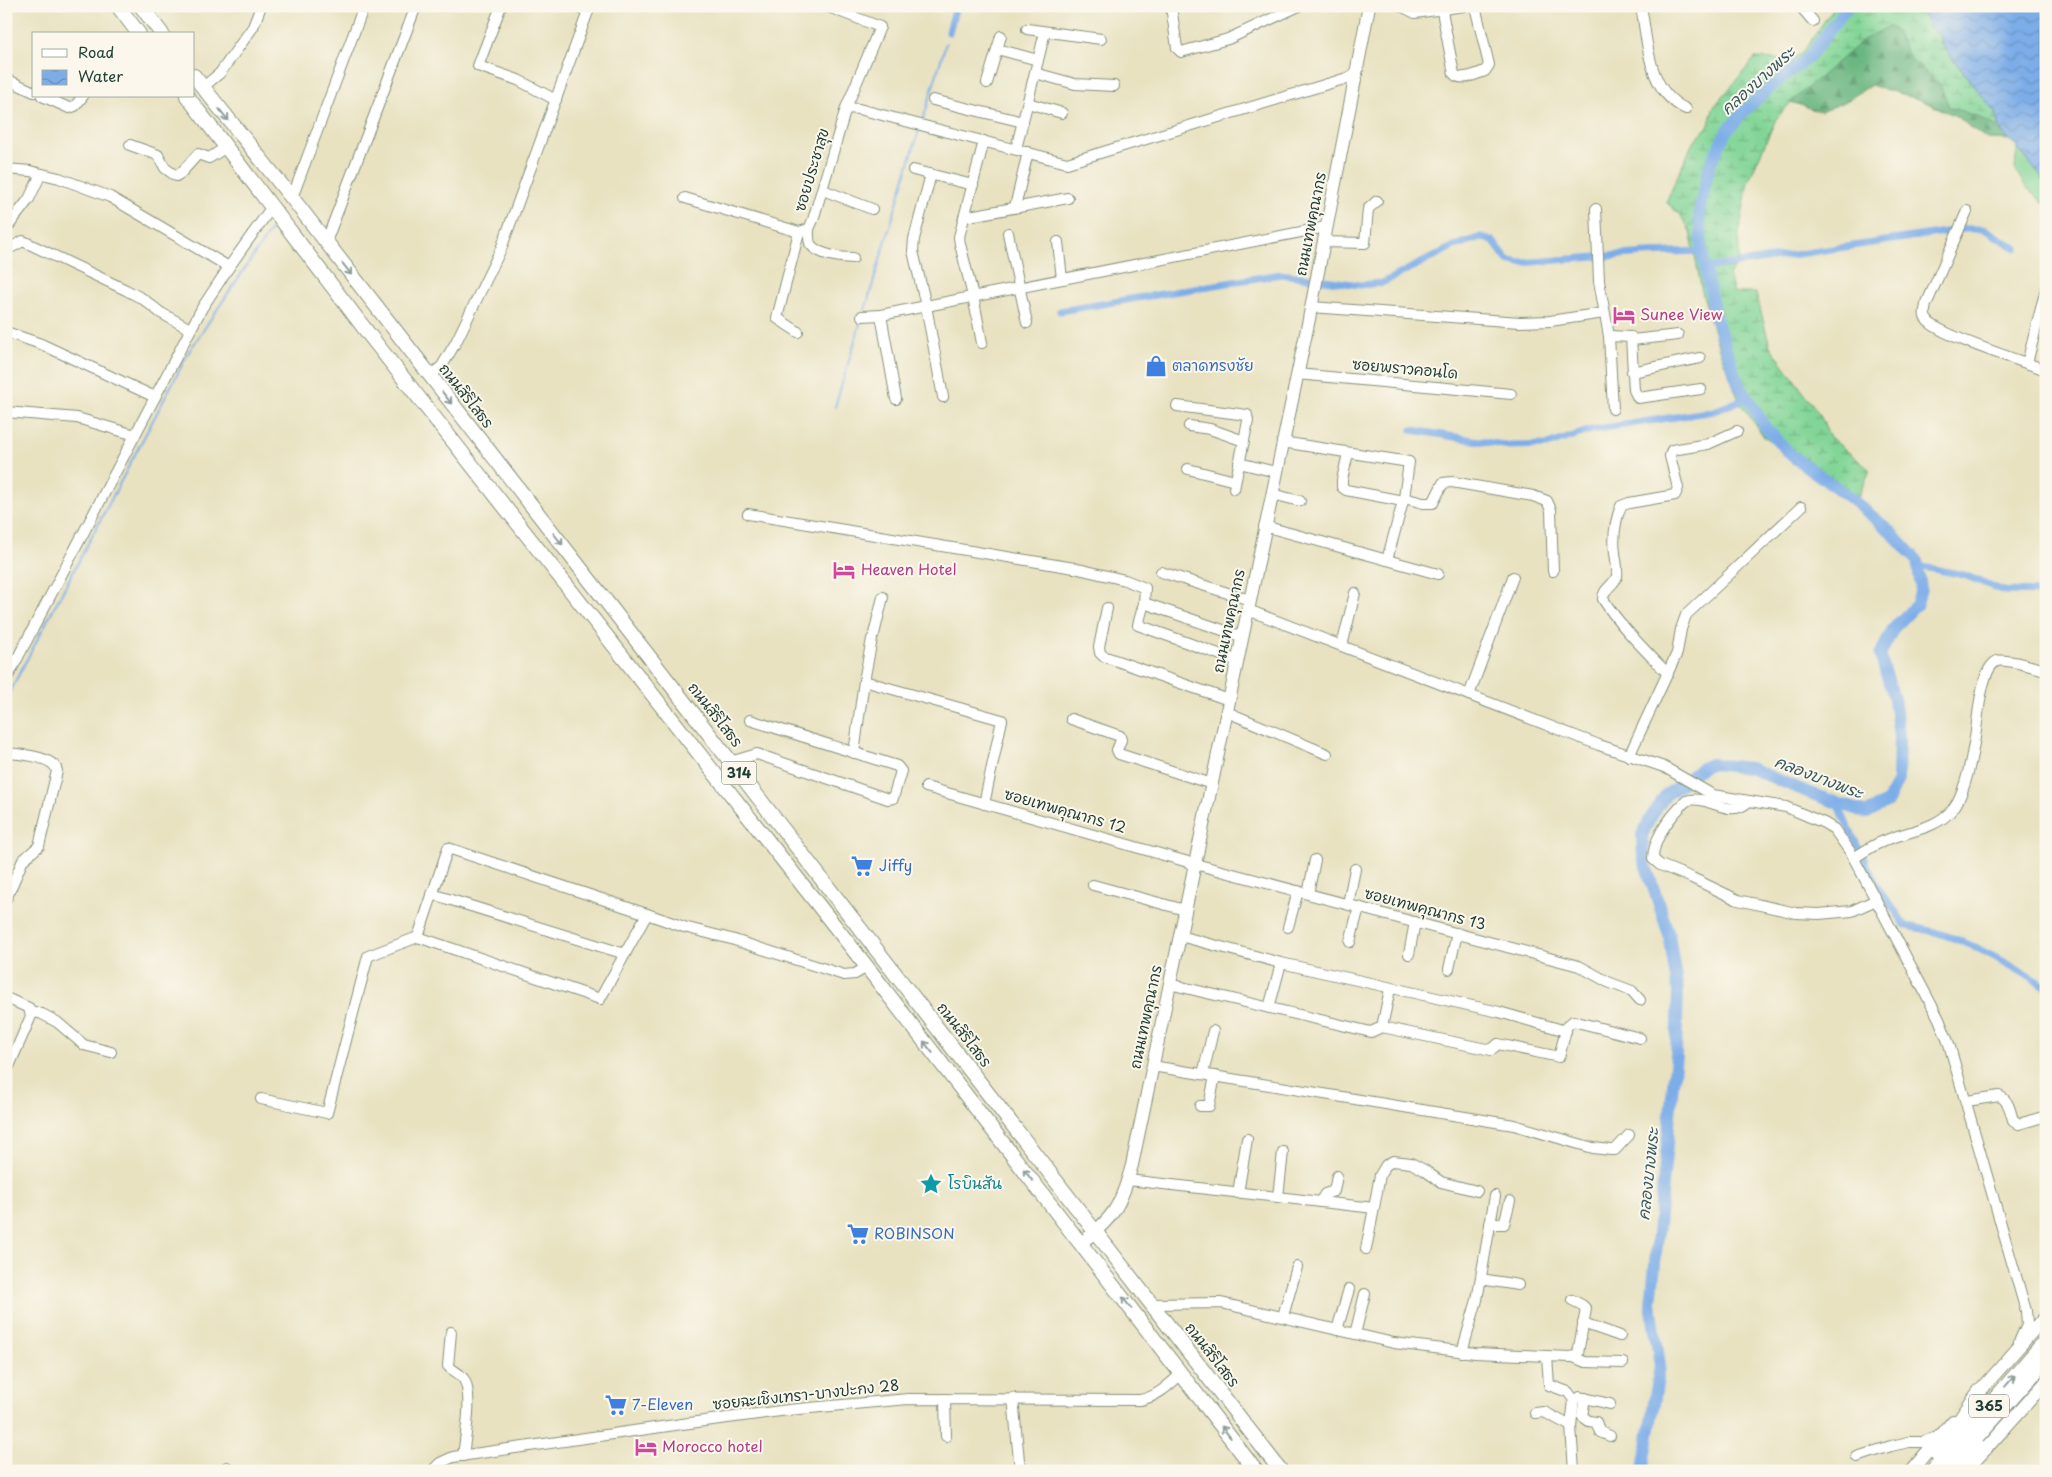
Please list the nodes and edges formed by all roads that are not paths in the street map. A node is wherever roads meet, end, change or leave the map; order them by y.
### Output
1 (118, 6) edge
2 (141, 6) edge
3 (261, 6) edge
4 (364, 6) edge
5 (416, 6) edge
6 (501, 6) edge
7 (574, 6) edge
8 (826, 6) edge
9 (1171, 6) edge
10 (1299, 6) edge
11 (1369, 6) edge
12 (1401, 6) edge
13 (1464, 6) edge
14 (1475, 6) edge
15 (1641, 6) edge
16 (1800, 6) edge
17 (1441, 8) edge
18 (589, 9) edge
19 (1813, 21) dead end
20 (1027, 28) dead end
21 (137, 32) edge
22 (160, 32) edge
23 (1045, 32) junction
24 (1001, 36) dead end
25 (1101, 39) dead end
26 (997, 49) junction
27 (1038, 60) junction
28 (1035, 73) junction
29 (1357, 75) junction
30 (6, 79) edge
31 (198, 82) edge
32 (987, 83) dead end
33 (1114, 86) dead end
34 (32, 91) edge
35 (46, 98) edge
36 (81, 98) edge
37 (188, 98) edge
38 (556, 100) junction
39 (933, 100) dead end
40 (1028, 103) junction
41 (846, 108) junction
42 (1686, 109) dead end
43 (1062, 113) dead end
44 (1023, 122) junction
45 (984, 142) junction
46 (130, 145) dead end
47 (225, 148) junction
48 (1016, 149) junction
49 (1028, 152) junction
50 (6, 169) edge
51 (913, 170) dead end
52 (41, 174) junction
53 (931, 174) junction
54 (973, 185) junction
55 (823, 190) junction
56 (292, 198) junction
57 (685, 198) dead end
58 (1068, 198) dead end
59 (1377, 201) dead end
60 (1015, 207) junction
61 (271, 208) junction
62 (872, 208) dead end
63 (1596, 209) dead end
64 (1967, 211) dead end
65 (964, 217) junction
66 (1326, 227) junction
67 (6, 229) edge
68 (804, 230) junction
69 (1008, 233) dead end
70 (326, 242) junction
71 (1058, 242) dead end
72 (1323, 242) junction
73 (12, 247) dead end
74 (853, 258) dead end
75 (229, 266) junction
76 (1062, 279) junction
77 (1019, 287) junction
78 (2046, 289) edge
79 (973, 296) junction
80 (926, 306) junction
81 (1311, 306) junction
82 (1604, 313) junction
83 (881, 314) junction
84 (862, 316) dead end
85 (1027, 323) dead end
86 (190, 329) junction
87 (6, 332) edge
88 (798, 332) dead end
89 (1678, 335) dead end
90 (1609, 336) junction
91 (1632, 340) junction
92 (982, 343) dead end
93 (1700, 358) dead end
94 (2027, 363) junction
95 (2046, 370) edge
96 (1632, 372) junction
97 (1297, 374) junction
98 (430, 376) junction
99 (1701, 389) dead end
100 (1511, 394) dead end
101 (943, 396) dead end
102 (154, 397) junction
103 (896, 399) dead end
104 (1178, 406) dead end
105 (1613, 409) dead end
106 (6, 412) edge
107 (1189, 426) dead end
108 (1737, 432) dead end
109 (135, 435) junction
110 (1244, 441) junction
111 (1282, 442) junction
112 (1348, 452) junction
113 (1239, 463) junction
114 (1188, 469) dead end
115 (1276, 472) junction
116 (1272, 494) junction
117 (1404, 499) junction
118 (1300, 500) dead end
119 (1801, 507) dead end
120 (535, 511) junction
121 (748, 514) dead end
122 (518, 525) junction
123 (1264, 526) junction
124 (1387, 560) junction
125 (1554, 571) dead end
126 (1161, 572) dead end
127 (1438, 574) dead end
128 (1513, 577) dead end
129 (1355, 593) dead end
130 (883, 597) dead end
131 (1144, 603) junction
132 (1249, 605) junction
133 (1107, 608) dead end
134 (1243, 637) junction
135 (1342, 646) junction
136 (1238, 661) junction
137 (2046, 670) edge
138 (1668, 674) junction
139 (6, 680) edge
140 (864, 681) junction
141 (1469, 695) junction
142 (1228, 706) junction
143 (1071, 719) dead end
144 (750, 720) dead end
145 (6, 753) edge
146 (854, 753) junction
147 (1327, 754) dead end
148 (1629, 756) junction
149 (730, 762) junction
150 (1212, 784) junction
151 (926, 787) dead end
152 (1749, 801) junction
153 (984, 804) junction
154 (1854, 858) junction
155 (1315, 860) dead end
156 (1195, 864) junction
157 (1355, 869) dead end
158 (1094, 885) dead end
159 (1303, 892) junction
160 (432, 894) junction
161 (6, 899) edge
162 (1876, 900) junction
163 (1348, 904) junction
164 (1359, 907) junction
165 (1185, 910) junction
166 (647, 914) junction
167 (1415, 922) junction
168 (1288, 927) dead end
169 (1457, 933) junction
170 (1180, 936) junction
171 (418, 937) junction
172 (1350, 942) dead end
173 (625, 954) junction
174 (1409, 954) dead end
175 (1281, 963) junction
176 (867, 967) junction
177 (1449, 969) dead end
178 (1169, 984) junction
179 (1390, 989) junction
180 (6, 998) edge
181 (1640, 1000) dead end
182 (1269, 1008) junction
183 (30, 1011) junction
184 (1382, 1027) junction
185 (1213, 1031) dead end
186 (1566, 1031) junction
187 (1640, 1038) dead end
188 (111, 1052) dead end
189 (1152, 1066) junction
190 (6, 1072) edge
191 (1203, 1074) junction
192 (1214, 1076) junction
193 (261, 1099) dead end
194 (1967, 1101) junction
195 (1200, 1106) dead end
196 (2046, 1116) edge
197 (1629, 1135) dead end
198 (1246, 1138) dead end
199 (1283, 1152) dead end
200 (1337, 1176) dead end
201 (1128, 1180) junction
202 (1477, 1191) dead end
203 (1238, 1193) junction
204 (1495, 1196) dead end
205 (1278, 1197) junction
206 (1510, 1201) dead end
207 (1320, 1202) junction
208 (1374, 1208) junction
209 (1490, 1224) junction
210 (1096, 1232) junction
211 (1080, 1243) junction
212 (1366, 1250) dead end
213 (1297, 1268) dead end
214 (1481, 1279) junction
215 (1518, 1285) dead end
216 (1349, 1289) dead end
217 (1365, 1294) dead end
218 (1572, 1300) dead end
219 (1153, 1304) junction
220 (2026, 1311) junction
221 (2046, 1315) edge
222 (1283, 1316) junction
223 (1583, 1323) junction
224 (1338, 1330) junction
225 (451, 1332) dead end
226 (1355, 1334) junction
227 (1620, 1336) dead end
228 (2046, 1340) edge
229 (1462, 1352) junction
230 (1547, 1356) junction
231 (1573, 1357) junction
232 (2046, 1360) edge
233 (1623, 1363) dead end
234 (2046, 1365) edge
235 (1998, 1371) junction
236 (1181, 1374) junction
237 (2046, 1382) edge
238 (1980, 1391) junction
239 (2046, 1392) edge
240 (1571, 1394) junction
241 (1012, 1398) junction
242 (1585, 1398) junction
243 (945, 1399) junction
244 (2030, 1400) junction
245 (1610, 1404) dead end
246 (1535, 1413) dead end
247 (1571, 1426) junction
248 (1943, 1433) junction
249 (946, 1436) dead end
250 (1610, 1436) dead end
251 (463, 1456) junction
252 (1858, 1457) dead end
253 (432, 1471) edge
254 (1020, 1471) edge
255 (1256, 1471) edge
256 (1281, 1471) edge
257 (1574, 1471) edge
258 (1911, 1471) edge
259 (1926, 1471) edge
260 (1932, 1471) edge
261 (1947, 1471) edge
262 (1961, 1471) edge
263 (1966, 1471) edge

1 - 21 highway
2 - 22 highway
3 - 31 street
4 - 56 street
5 - 70 street
6 - 38 street
7 - 18 street
8 - 41 street, ซอยประชาสุข
9 - 10 street
11 - 29 main road, ถนนเทพคุณากร
12 - 17 street
13 - 17 street
14 - 17 street
15 - 42 street
16 - 19 street
18 - 38 street
20 - 23 street
23 - 25 street
23 - 27 street
24 - 26 street
26 - 27 street
26 - 32 street
27 - 28 street
28 - 33 street
28 - 40 street
29 - 49 street
29 - 66 main road, ถนนเทพคุณากร
30 - 34 street
31 -> 56 highway, ถนนสิริโสธร / 314
35 - 36 street
37 - 47 highway, 314
38 - 98 street
39 - 44 street
40 - 43 street
40 - 44 street
41 - 45 street
41 - 55 street, ซอยประชาสุข
44 - 48 street
45 - 48 street
45 - 54 street
46 - 47 street
47 - 61 highway, 314
48 - 49 street
49 - 60 street
50 - 52 street
51 - 53 street
52 - 67 street
52 - 75 street
53 - 54 street
53 - 80 street
54 - 65 street
55 - 62 street
55 - 68 street, ซอยประชาสุข
56 - 70 highway, ถนนสิริโสธร / 314
57 - 68 street, ซอยประชาสุข
58 - 60 street
59 - 72 street
60 - 65 street
61 - 75 street
61 - 122 highway, 314
63 - 82 street
64 - 94 street
65 - 79 street
66 - 72 main road, ถนนเทพคุณากร
66 - 76 street
68 - 74 street
68 - 88 street, ซอยประชาสุข
69 - 77 street
70 -> 98 highway, ถนนสิริโสธร / 314
71 - 76 street
72 - 81 main road, ถนนเทพคุณากร
73 - 86 street
75 - 86 street
76 - 77 street
77 - 79 street
77 - 85 street
78 - 94 street
79 - 80 street
79 - 92 street
80 - 83 street
80 - 101 street
81 - 82 street
81 - 97 main road, ถนนเทพคุณากร
82 - 90 street
83 - 84 street
83 - 103 street
86 - 102 street
87 - 102 street
89 - 91 street
90 - 91 street
90 - 105 street
91 - 96 street
93 - 96 street
94 - 95 street
96 - 99 street
97 - 100 street, ซอยพราวคอนโด
97 - 111 main road, ถนนเทพคุณากร
98 -> 120 highway, ถนนสิริโสธร / 314
102 - 109 street
104 - 110 street
106 - 109 street
107 - 110 street
108 - 138 street
109 - 139 street
110 - 113 street
111 - 112 street
111 - 115 main road, ถนนเทพคุณากร
112 - 117 street
112 - 117 street
113 - 114 street
113 - 115 street
115 - 116 main road, ถนนเทพคุณากร
116 - 118 street
116 - 123 main road, ถนนเทพคุณากร
117 - 124 street
117 - 125 street
119 - 138 street
120 - 122 highway
120 -> 149 highway, ถนนสิริโสธร / 314
121 - 131 street
122 - 176 highway, 314
123 - 124 street
123 - 132 main road, ถนนเทพคุณากร
124 - 127 street
126 - 132 street
128 - 141 street
129 - 135 street
130 - 140 street
131 - 134 street
131 - 136 street
132 - 134 main road, ถนนเทพคุณากร
132 - 135 street
133 - 142 street
134 - 136 main road, ถนนเทพคุณากร
135 - 141 street
136 - 142 main road, ถนนเทพคุณากร
137 - 154 street
138 - 148 street
140 - 146 street
140 - 153 street
141 - 148 street
142 - 147 street
142 - 150 main road, ถนนเทพคุณากร
143 - 150 street
144 - 146 street
145 - 161 street
146 - 149 street
148 - 152 street
149 - 210 highway, ถนนสิริโสธร / 314
150 - 156 main road, ถนนเทพคุณากร
151 - 153 street, ซอยเทพคุณากร 12
152 - 154 street
152 - 162 street
153 - 156 street, ซอยเทพคุณากร 12
154 - 162 street
155 - 159 street
156 - 159 street, ซอยเทพคุณากร 13
156 - 165 main road, ถนนเทพคุณากร
157 - 163 street
158 - 165 street
159 - 163 street, ซอยเทพคุณากร 13
159 - 168 street
160 - 166 street
160 - 171 street
160 - 173 street
162 - 194 street
163 - 164 street, ซอยเทพคุณากร 13
164 - 167 street, ซอยเทพคุณากร 13
164 - 172 street
165 - 170 main road, ถนนเทพคุณากร
166 - 173 street
166 - 176 street
167 - 169 street, ซอยเทพคุณากร 13
167 - 174 street
169 - 177 street
169 - 181 street, ซอยเทพคุณากร 13
170 - 175 street
170 - 178 main road, ถนนเทพคุณากร
171 - 173 street
171 - 193 street
175 - 179 street
175 - 182 street
211 -> 176 highway, 314
178 - 182 street
178 - 189 main road, ถนนเทพคุณากร
179 - 184 street
179 - 186 street
180 - 183 street
182 - 184 street
183 - 188 street
183 - 190 street
184 - 186 street
185 - 191 street
186 - 187 street
189 - 191 street
189 - 201 main road, ถนนเทพคุณากร
191 - 192 street
192 - 195 street
192 - 197 street
194 - 196 street
194 - 220 street
198 - 203 street
199 - 205 street
200 - 207 street
201 - 203 street
201 - 210 main road, ถนนเทพคุณากร
202 - 208 street
203 - 205 street
204 - 209 street
205 - 207 street
206 - 209 street
207 - 208 street
208 - 212 street
209 - 214 street
210 - 211 main road, ถนนเทพคุณากร
210 - 219 highway, ถนนสิริโสธร / 314
236 -> 211 highway, 314
213 - 222 street
214 - 215 street
214 - 229 street
216 - 224 street
217 - 226 street
218 - 223 street
219 - 222 street
219 - 256 highway, ถนนสิริโสธร / 314
220 - 221 street
220 - 235 street
221 - 235 main road, 365
222 - 224 street
223 - 227 street
223 - 231 street
224 - 226 street
225 - 251 street
226 - 229 street
260 -> 228 highway, 365
229 - 230 street
230 - 231 street
230 - 240 street
231 - 233 street
232 - 261 highway, 365
234 - 262 highway
235 - 238 main road, 365
236 - 241 street, ซอยฉะเชิงเทรา-บางปะกง 28
255 -> 236 highway, 314
237 - 244 main road, 365
238 - 248 main road, 365
238 - 259 highway
239 - 244 street
240 - 242 street
240 - 247 street
241 - 243 street, ซอยฉะเชิงเทรา-บางปะกง 28
241 - 254 street
242 - 245 street
242 - 250 street
243 - 249 street
243 - 251 street, ซอยฉะเชิงเทรา-บางปะกง 28
244 - 263 main road, 365
246 - 247 street
247 - 257 street
248 - 252 street
248 - 258 main road, 365
251 - 253 street, ซอยฉะเชิงเทรา-บางปะกง 28

